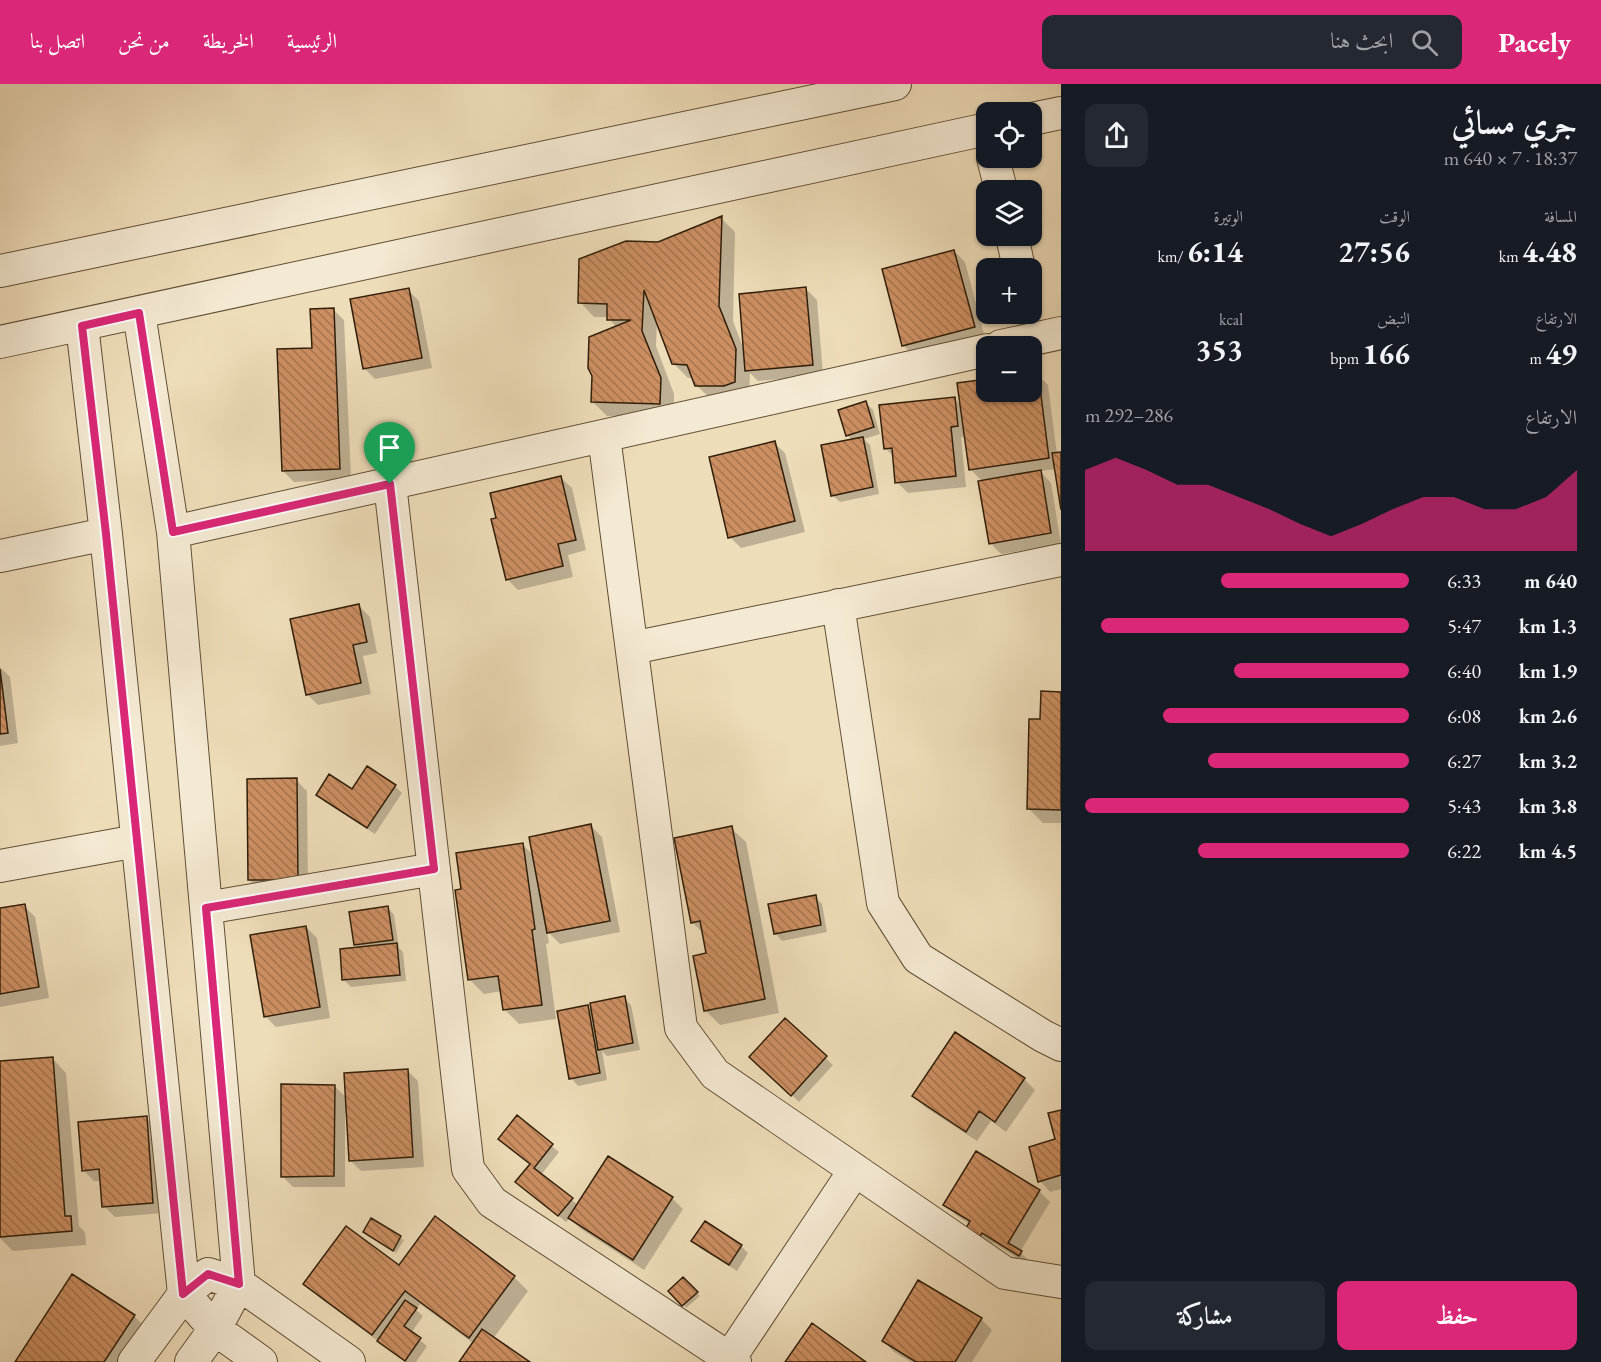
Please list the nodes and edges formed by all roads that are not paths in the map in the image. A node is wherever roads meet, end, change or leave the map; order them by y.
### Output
1 (895, 84) edge
2 (1061, 113) edge
3 (1042, 117) edge
4 (976, 131) edge
5 (0, 272) edge
6 (139, 313) junction
7 (82, 326) junction
8 (1042, 328) edge
9 (1024, 336) edge
10 (0, 342) edge
11 (976, 352) edge
12 (604, 436) junction
13 (390, 484) junction
14 (173, 532) junction
15 (106, 534) junction
16 (0, 556) edge
17 (1061, 560) edge
18 (838, 605) junction
19 (632, 648) junction
20 (137, 841) junction
21 (0, 866) edge
22 (434, 869) junction
23 (206, 908) junction
24 (1061, 1045) edge
25 (855, 1170) junction
26 (1061, 1282) edge
27 (239, 1284) junction
28 (183, 1294) junction
29 (215, 1329) junction
30 (730, 1361) edge
31 (134, 1362) edge
32 (191, 1362) edge
33 (261, 1362) edge
34 (349, 1362) edge

1 - 5 street
2 - 3 street
4 - 6 street
6 - 7 street
6 - 14 street
7 - 10 street
7 - 15 street
8 - 9 street
11 - 12 street
12 - 13 street
12 - 19 street
13 - 14 street
13 - 22 street
14 - 23 street
15 - 16 street
15 - 20 street
17 - 18 street
18 - 19 street
18 - 24 street
19 - 25 street
20 - 21 street
20 - 28 street
22 - 23 street
22 - 30 street
23 - 27 street
25 - 26 street
25 - 30 street
27 - 28 street
27 - 29 street
27 - 34 street
28 - 29 street
28 - 31 street
29 - 32 street
29 - 33 street

